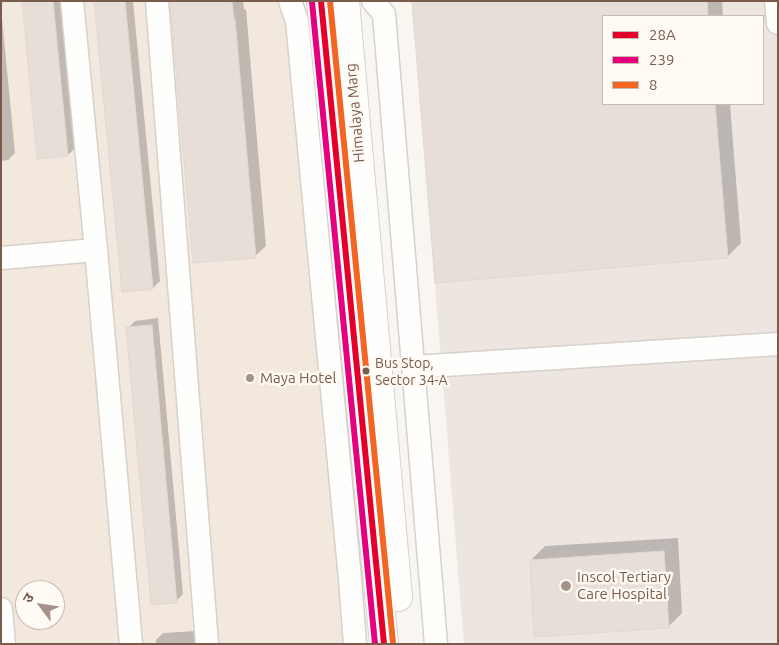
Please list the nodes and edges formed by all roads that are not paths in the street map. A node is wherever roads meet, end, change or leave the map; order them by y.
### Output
1 (72, 1) edge
2 (157, 1) edge
3 (290, 1) edge
4 (321, 1) edge
5 (345, 1) edge
6 (373, 1) edge
7 (776, 1) edge
8 (778, 23) edge
9 (96, 250) junction
10 (1, 258) edge
11 (778, 344) edge
12 (413, 368) junction
13 (1, 609) edge
14 (4, 644) edge
15 (131, 644) edge
16 (207, 644) edge
17 (355, 644) edge
18 (384, 644) edge
19 (402, 644) edge
20 (436, 644) edge

1 - 9 street
2 - 16 street
3 - 17 street
4 - 18 main road, Himalaya Marg
5 - 19 main road, Himalaya Marg
6 - 12 street
7 - 8 street
9 - 10 street
9 - 15 street
11 - 12 street
12 - 20 street
13 - 14 street

